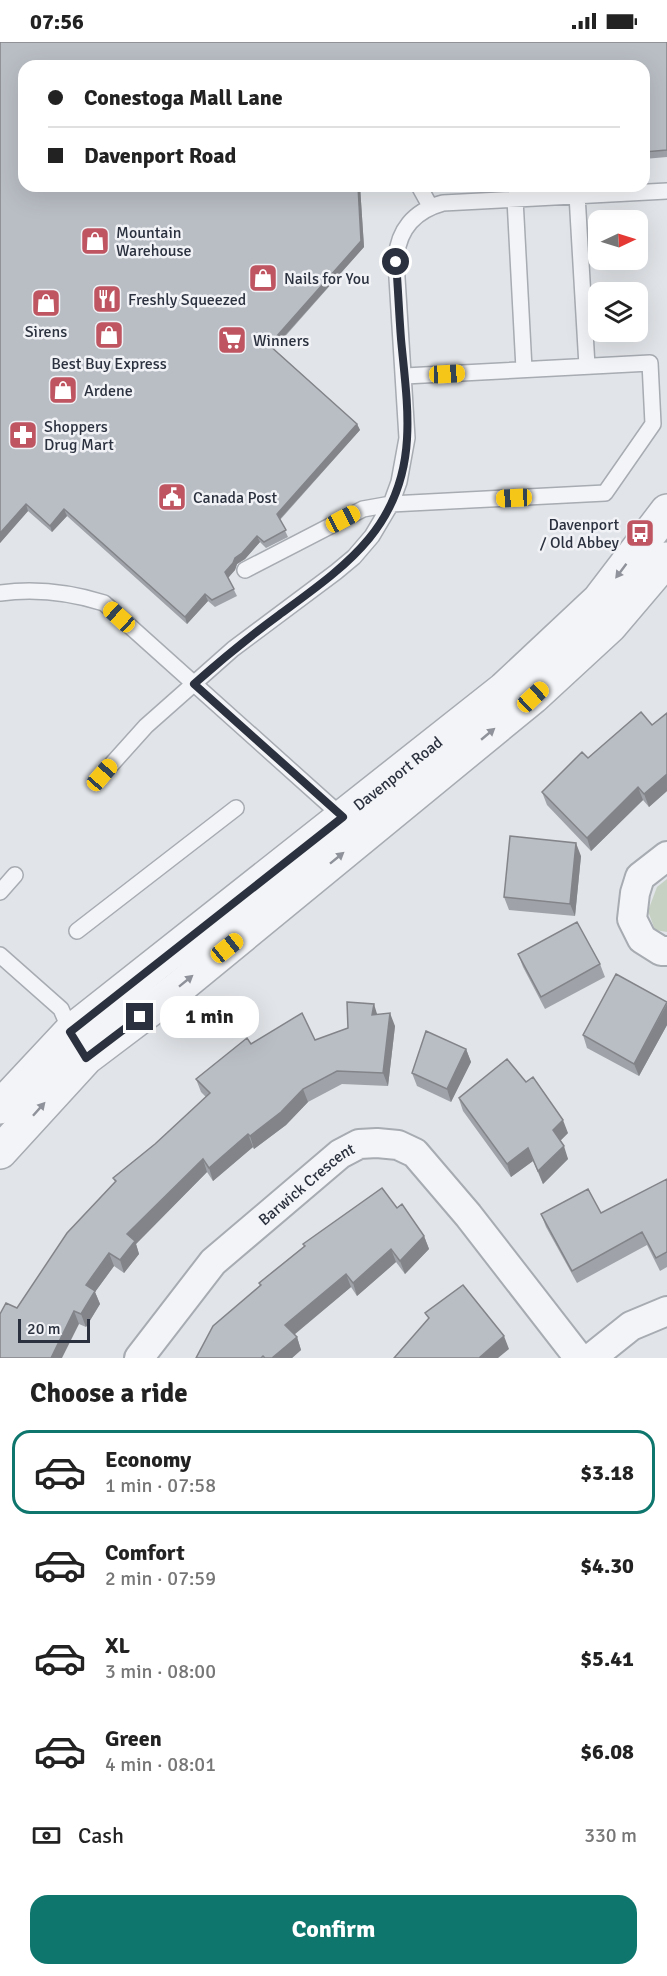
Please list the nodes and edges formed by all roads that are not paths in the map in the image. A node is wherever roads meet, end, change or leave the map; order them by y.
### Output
1 (667, 191) edge
2 (422, 192) edge
3 (644, 192) edge
4 (650, 192) edge
5 (577, 195) junction
6 (515, 199) junction
7 (430, 206) junction
8 (587, 366) junction
9 (525, 369) junction
10 (405, 376) junction
11 (391, 504) junction
12 (667, 511) edge
13 (667, 559) edge
14 (245, 570) dead end
15 (0, 593) edge
16 (194, 684) junction
17 (102, 775) dead end
18 (236, 808) dead end
19 (354, 827) junction
20 (667, 856) edge
21 (15, 875) dead end
22 (0, 892) edge
23 (78, 931) dead end
24 (667, 951) edge
25 (0, 954) edge
26 (78, 1045) junction
27 (0, 1107) edge
28 (0, 1152) edge
29 (667, 1311) edge
30 (139, 1358) edge
31 (579, 1358) edge
32 (591, 1358) edge

1 - 4 lane
2 - 7 lane
3 - 5 lane
5 - 6 lane
5 - 8 lane
6 - 7 lane
6 - 9 lane
7 - 10 lane
8 - 9 lane
8 - 11 lane
9 - 10 lane
10 - 11 lane
11 - 14 lane
11 - 16 lane
12 -> 19 street, Davenport Road
19 -> 13 street, Davenport Road
15 - 16 lane
16 - 17 lane
16 - 19 lane
18 - 23 lane
19 - 26 street, Davenport Road
20 - 24 street
21 - 22 lane
25 - 26 lane
26 - 27 street, Davenport Road
28 -> 26 street, Davenport Road
29 - 32 street
30 - 31 street, Barwick Crescent

